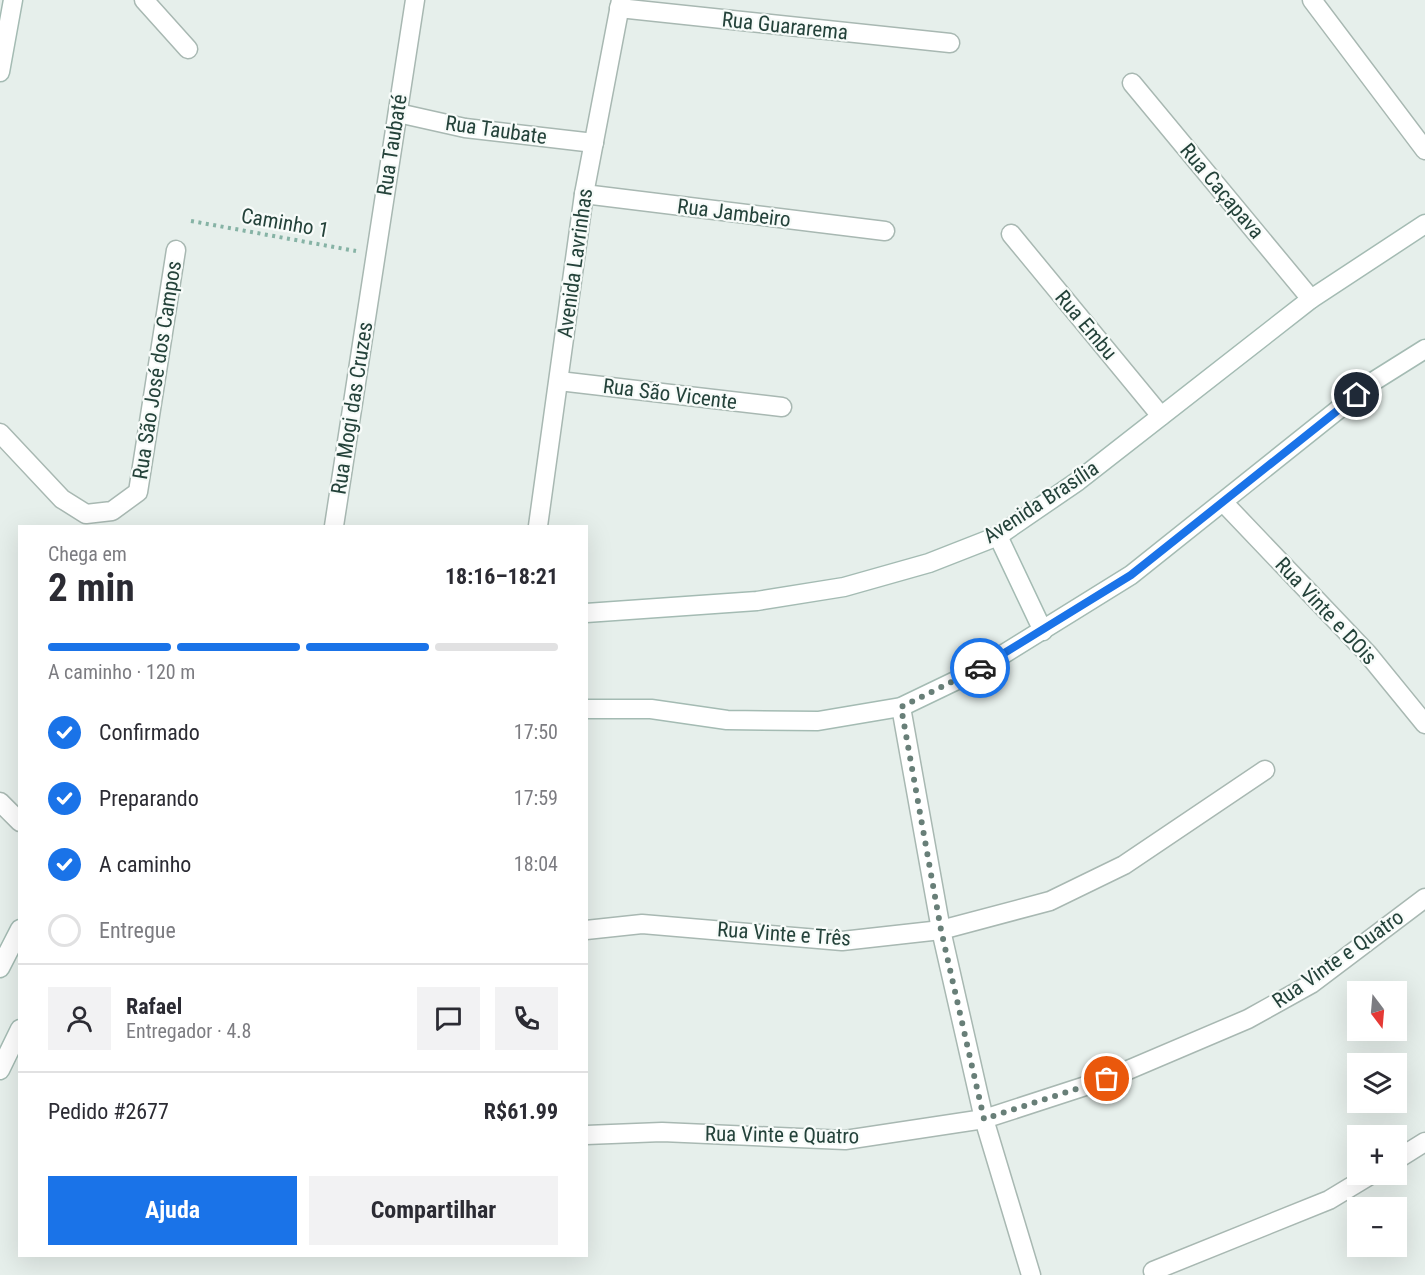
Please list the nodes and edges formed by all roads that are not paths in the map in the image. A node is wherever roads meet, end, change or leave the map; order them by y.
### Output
1 (13, 0) edge
2 (144, 0) edge
3 (415, 0) edge
4 (1312, 0) edge
5 (620, 4) edge
6 (950, 43) dead end
7 (188, 50) dead end
8 (0, 71) edge
9 (1132, 83) dead end
10 (398, 113) junction
11 (594, 143) junction
12 (1425, 150) edge
13 (584, 194) junction
14 (1425, 224) edge
15 (885, 231) dead end
16 (1011, 234) dead end
17 (176, 250) dead end
18 (370, 290) joint
19 (1311, 299) junction
20 (1425, 349) edge
21 (559, 381) junction
22 (782, 407) dead end
23 (1161, 416) junction
24 (0, 433) edge
25 (1224, 503) junction
26 (334, 525) edge
27 (538, 525) edge
28 (998, 536) junction
29 (588, 614) edge
30 (1043, 632) junction
31 (901, 707) junction
32 (588, 709) edge
33 (1425, 724) edge
34 (1265, 771) dead end
35 (0, 802) edge
36 (18, 820) edge
37 (1425, 898) edge
38 (588, 930) edge
39 (941, 930) junction
40 (18, 933) edge
41 (0, 968) edge
42 (18, 1033) edge
43 (0, 1070) edge
44 (984, 1119) junction
45 (588, 1135) edge
46 (1425, 1142) edge
47 (1407, 1153) edge
48 (1354, 1185) edge
49 (1153, 1271) dead end
50 (1031, 1275) edge

1 - 8 street
2 - 7 street
3 - 10 street, Rua Taubaté
4 - 12 street
5 - 6 street, Rua Guararema
5 - 11 street, Avenida Lavrinhas
9 - 19 street, Rua Caçapava
10 - 11 street, Rua Taubate
10 - 18 street, Rua Taubaté
11 - 13 street, Avenida Lavrinhas
13 - 15 street, Rua Jambeiro
13 - 21 street, Avenida Lavrinhas
14 - 19 street, Avenida Brasília
16 - 23 street, Rua Embu
17 - 24 street, Rua São José dos Campos
18 - 26 street, Rua Mogi das Cruzes
19 - 23 street, Avenida Brasília
20 - 25 street
21 - 22 street, Rua São Vicente
21 - 27 street, Avenida Lavrinhas
23 - 28 street, Avenida Brasília
25 - 30 street
25 - 33 street, Rua Vinte e DOis
28 - 29 street, Avenida Brasília
28 - 30 street
30 - 31 street
31 - 32 street
31 - 39 street
34 - 39 street, Rua Vinte e Três
35 - 36 street
37 - 44 street, Rua Vinte e Quatro
38 - 39 street, Rua Vinte e Três
39 - 44 street
40 - 41 street
42 - 43 street
44 - 45 street, Rua Vinte e Quatro
44 - 50 street
46 - 47 street
48 - 49 street

